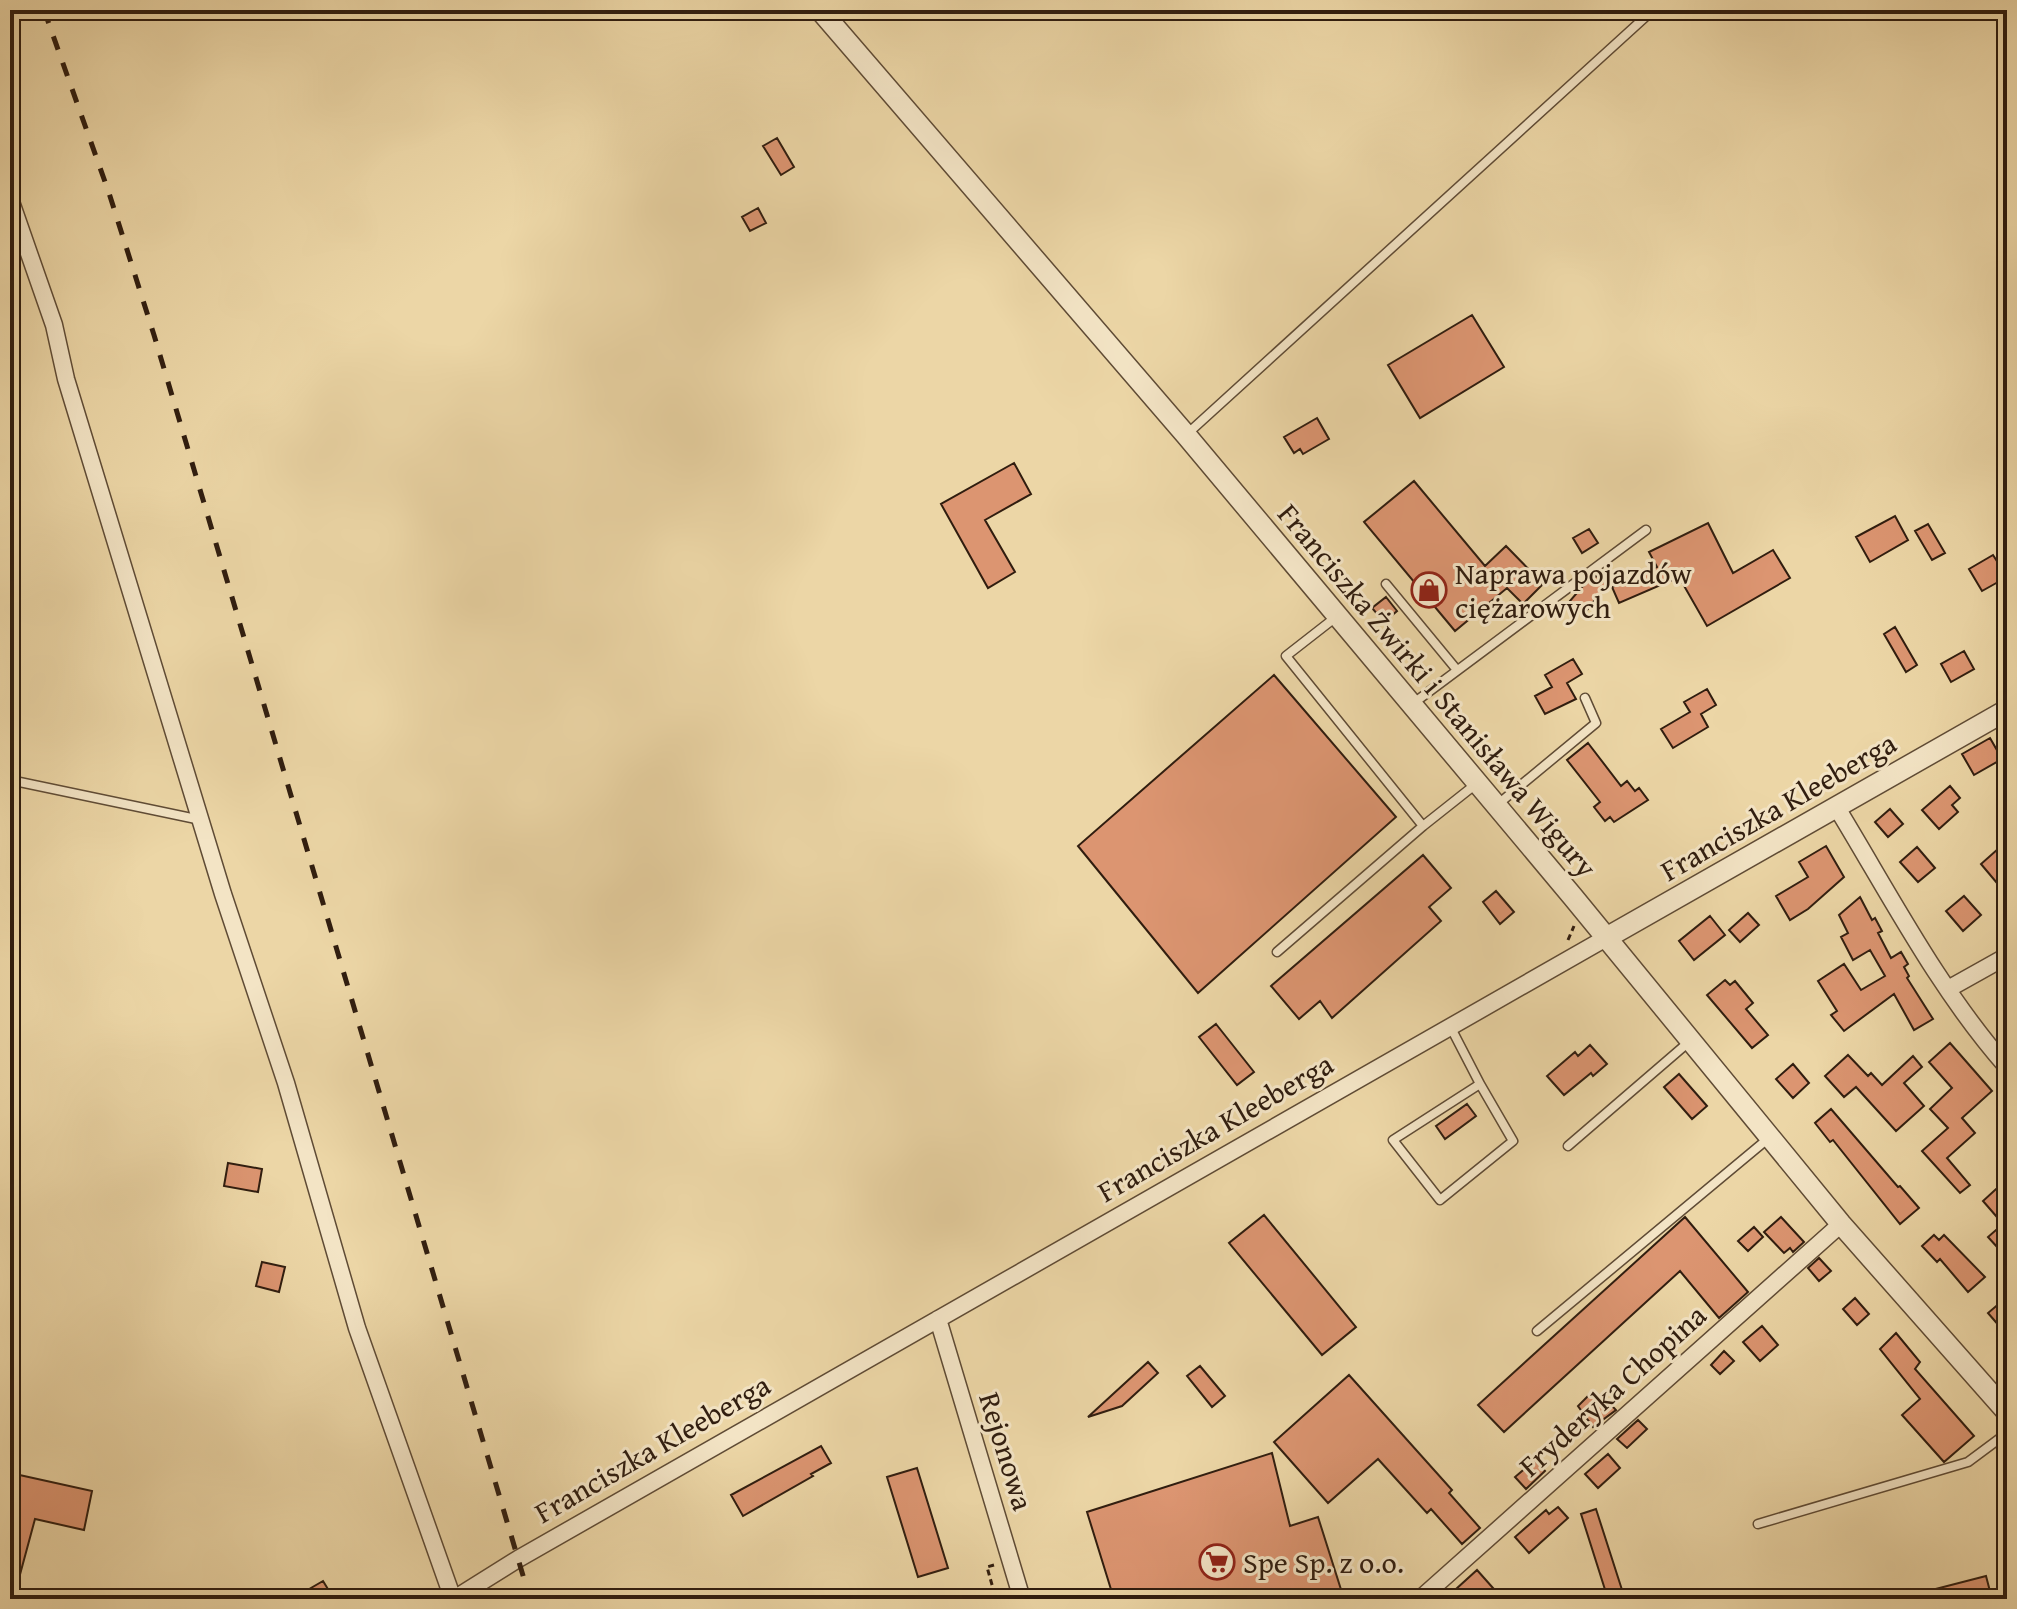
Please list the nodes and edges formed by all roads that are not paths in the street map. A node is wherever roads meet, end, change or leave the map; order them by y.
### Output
1 (820, 10) edge
2 (1653, 10) edge
3 (10, 199) edge
4 (1186, 435) junction
5 (1646, 530) dead end
6 (1386, 584) dead end
7 (1336, 616) junction
8 (1457, 670) junction
9 (1585, 698) dead end
10 (1410, 705) junction
11 (2007, 710) edge
12 (10, 780) edge
13 (1476, 784) junction
14 (1496, 806) junction
15 (1837, 808) junction
16 (201, 820) junction
17 (1423, 826) junction
18 (1606, 938) junction
19 (1277, 952) dead end
20 (2007, 956) edge
21 (1948, 989) junction
22 (1450, 1027) junction
23 (1690, 1040) junction
24 (2007, 1067) edge
25 (1480, 1084) junction
26 (1770, 1137) junction
27 (1568, 1146) dead end
28 (1841, 1224) junction
29 (938, 1319) junction
30 (1537, 1331) dead end
31 (2007, 1412) edge
32 (2007, 1433) edge
33 (1758, 1524) dead end
34 (454, 1599) edge
35 (1022, 1599) edge
36 (1420, 1599) edge

1 - 4 street, Franciszka Żwirki i Stanisława Wigury
2 - 4 lane
3 - 16 street
4 - 7 street, Franciszka Żwirki i Stanisława Wigury
5 - 8 lane
6 - 8 lane
7 - 10 street, Franciszka Żwirki i Stanisława Wigury
7 - 17 lane
8 - 10 lane
9 - 14 lane
10 - 13 street, Franciszka Żwirki i Stanisława Wigury
11 - 15 street, Franciszka Kleeberga
12 - 16 lane
13 - 14 street, Franciszka Żwirki i Stanisława Wigury
13 - 17 lane
14 - 18 street, Franciszka Żwirki i Stanisława Wigury
15 - 18 street, Franciszka Kleeberga
15 - 21 street
16 - 34 street
17 - 19 lane
18 - 22 street, Franciszka Kleeberga
18 - 23 street, Franciszka Żwirki i Stanisława Wigury
20 - 21 street
21 - 24 street
22 - 25 lane
22 - 29 street, Franciszka Kleeberga
23 - 26 street, Franciszka Żwirki i Stanisława Wigury
23 - 27 lane
25 - 25 lane
26 - 28 street, Franciszka Żwirki i Stanisława Wigury
26 - 30 lane
28 - 31 street, Franciszka Żwirki i Stanisława Wigury
28 - 36 street, Fryderyka Chopina
29 - 34 street, Franciszka Kleeberga
29 - 35 street, Rejonowa
32 - 33 lane

